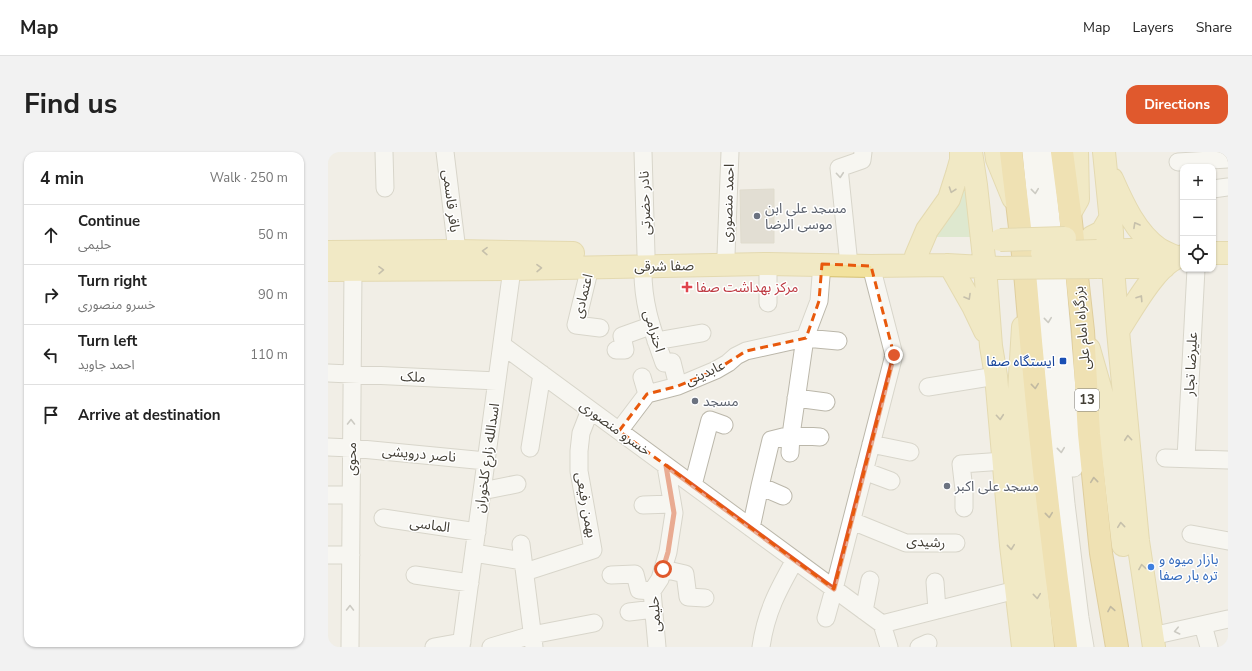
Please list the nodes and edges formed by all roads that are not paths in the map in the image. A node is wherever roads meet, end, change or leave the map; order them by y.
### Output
1 (384, 152) edge
2 (445, 152) edge
3 (643, 152) edge
4 (730, 152) edge
5 (862, 152) edge
6 (961, 152) edge
7 (971, 152) edge
8 (996, 152) edge
9 (1011, 152) edge
10 (1031, 152) edge
11 (1044, 152) edge
12 (1062, 152) edge
13 (1077, 152) edge
14 (1104, 155) edge
15 (1228, 159) edge
16 (1204, 160) edge
17 (1178, 162) dead end
18 (1228, 187) edge
19 (385, 188) dead end
20 (1216, 189) edge
21 (1017, 208) junction
22 (1070, 213) junction
23 (328, 252) edge
24 (1216, 253) edge
25 (1228, 253) edge
26 (916, 256) junction
27 (1170, 257) edge
28 (768, 259) junction
29 (459, 260) junction
30 (513, 260) junction
31 (592, 260) junction
32 (645, 260) junction
33 (726, 260) junction
34 (859, 260) junction
35 (352, 261) junction
36 (822, 264) junction
37 (1104, 264) junction
38 (947, 265) junction
39 (994, 266) junction
40 (328, 270) edge
41 (1196, 272) edge
42 (1026, 292) junction
43 (768, 303) dead end
44 (600, 328) dead end
45 (1083, 331) junction
46 (1118, 331) junction
47 (702, 333) dead end
48 (653, 334) junction
49 (805, 338) junction
50 (838, 341) dead end
51 (502, 345) junction
52 (991, 346) junction
53 (616, 350) dead end
54 (328, 372) edge
55 (352, 374) junction
56 (542, 374) junction
57 (996, 376) junction
58 (642, 377) dead end
59 (497, 381) junction
60 (678, 386) junction
61 (928, 387) dead end
62 (647, 394) junction
63 (796, 398) junction
64 (826, 402) dead end
65 (590, 410) junction
66 (724, 425) dead end
67 (619, 431) junction
68 (791, 435) junction
69 (820, 437) dead end
70 (871, 444) junction
71 (328, 447) edge
72 (351, 448) junction
73 (530, 448) dead end
74 (910, 452) dead end
75 (790, 453) dead end
76 (1165, 458) dead end
77 (1186, 458) junction
78 (1228, 460) edge
79 (486, 461) junction
80 (1004, 461) junction
81 (666, 466) junction
82 (864, 471) junction
83 (892, 481) dead end
84 (517, 484) dead end
85 (693, 485) junction
86 (760, 486) junction
87 (482, 491) junction
88 (328, 495) edge
89 (351, 495) junction
90 (783, 496) dead end
91 (672, 504) junction
92 (643, 505) dead end
93 (964, 508) dead end
94 (383, 518) dead end
95 (852, 521) junction
96 (751, 528) junction
97 (477, 532) junction
98 (1191, 534) dead end
99 (1228, 542) edge
100 (956, 543) dead end
101 (521, 544) dead end
102 (474, 553) junction
103 (328, 554) edge
104 (351, 555) junction
105 (795, 560) junction
106 (524, 567) junction
107 (663, 569) junction
108 (415, 575) dead end
109 (612, 576) dead end
110 (870, 580) dead end
111 (935, 582) dead end
112 (470, 583) junction
113 (834, 589) junction
114 (652, 590) junction
115 (1016, 590) junction
116 (705, 598) dead end
117 (654, 609) junction
118 (937, 610) junction
119 (864, 611) junction
120 (629, 612) dead end
121 (826, 618) dead end
122 (1228, 619) edge
123 (594, 623) dead end
124 (882, 624) junction
125 (1204, 625) junction
126 (533, 641) edge
127 (1149, 643) edge
128 (462, 644) edge
129 (350, 647) edge
130 (434, 647) edge
131 (491, 647) edge
132 (657, 647) edge
133 (761, 647) edge
134 (889, 647) edge
135 (1022, 647) edge
136 (1042, 647) edge
137 (1066, 647) edge
138 (1085, 647) edge
139 (1097, 647) edge
140 (1117, 647) edge
141 (1209, 647) edge

1 - 19 street
2 - 29 street, باقر قاسمی
3 - 32 street, نادر حضرتی
4 - 33 street, احمد منصوری
5 -> 34 street
6 -> 26 main road
7 - 39 main road
8 - 21 main road
9 - 21 highway
10 -> 138 street
11 - 139 street
12 - 22 highway, بزرگراه امام علی / 13
13 - 22 main road
27 -> 14 main road
14 - 37 main road
15 - 16 street
16 - 17 street
18 - 20 street
21 - 42 highway
22 - 45 highway, بزرگراه امام علی / 13
23 - 35 main road, صفا شرقی
24 - 25 main road
26 - 34 main road, صفا شرقی
26 - 39 main road, صفا شرقی
27 - 37 main road
46 -> 27 main road
28 - 33 main road, صفا شرقی
28 - 34 main road, صفا شرقی
28 - 36 main road, صفا شرقی
28 - 43 street
29 - 30 main road, صفا شرقی
29 - 35 main road, صفا شرقی
30 - 31 main road, صفا شرقی
30 - 51 street, اسدالله زارع کلخوران
31 - 32 main road, صفا شرقی
31 - 44 street, اعتمادی
32 - 33 main road, صفا شرقی
32 - 48 street, احترامی
34 - 36 main road, صفا شرقی
34 - 38 main road, صفا شرقی
34 - 70 street
35 - 40 main road, صفا شرقی
35 - 55 street, محوی
36 - 49 street
37 - 39 main road, bridge
37 - 39 main road
37 - 46 main road
38 - 39 main road, صفا شرقی
38 -> 52 main road
39 - 52 main road
41 - 77 street, علیرضا تجار
42 -> 136 main road
42 -> 137 highway
127 -> 45 main road
140 -> 45 highway, بزرگراه امام علی / 13
127 -> 46 main road
47 - 48 street
48 - 53 street
48 - 60 street, احترامی
49 - 50 street, عابدینی
49 - 60 street, عابدینی
49 - 63 street
51 - 56 street, خسرو منصوری
51 - 59 street, اسدالله زارع کلخوران
52 - 57 main road
54 - 55 street, ملک
55 - 59 street, ملک
72 -> 55 street, محوی
56 - 65 street, خسرو منصوری
56 - 73 street
57 - 61 street
57 -> 80 main road
58 - 62 street
59 - 79 street, اسدالله زارع کلخوران
60 - 62 street, عابدینی
62 - 67 street
63 - 64 street
63 - 68 street
65 - 67 street, خسرو منصوری
65 - 106 street, بهمن رفیعی
66 - 85 street
67 - 81 street, خسرو منصوری
68 - 69 street
68 - 75 street
68 - 86 street
70 - 74 street
70 - 82 street
71 - 72 street, ناصر درویشی
72 - 79 street, ناصر درویشی
72 - 89 street, محوی
76 - 77 street
77 - 78 street
79 - 87 street, اسدالله زارع کلخوران
80 - 93 street
80 -> 115 main road
81 - 85 street, خسرو منصوری
81 - 91 street, حلیمی
82 - 83 street
82 - 95 street
84 - 87 street
85 - 96 street, خسرو منصوری
86 - 90 street
86 - 96 street
87 - 97 street, اسدالله زارع کلخوران
88 - 89 street
89 - 104 street, محوی
91 - 92 street
91 - 107 street, حلیمی
94 - 97 street, الماسی
95 - 100 street, رشیدی
95 - 113 street
96 - 105 street, خسرو منصوری
97 - 102 street, اسدالله زارع کلخوران
98 - 99 street
101 - 106 street
102 - 106 street
102 - 112 street, اسدالله زارع کلخوران
103 - 104 street
129 -> 104 street, محوی
105 - 113 street, خسرو منصوری
105 - 133 street
106 - 126 street
107 - 114 street, حلیمی
107 - 116 street
108 - 112 street
109 - 114 street
110 - 119 street
111 - 118 street
112 - 128 street, اسدالله زارع کلخوران
113 - 119 street, خسرو منصوری
113 - 121 street
114 - 117 street, حلیمی
115 - 118 street
115 - 135 main road
117 - 120 street
117 - 132 street, حلیمی
118 - 124 street
119 - 124 street, خسرو منصوری
122 - 125 street
123 - 126 street
124 - 134 street
125 -> 127 street
125 - 141 street
126 - 131 street
128 - 130 street

